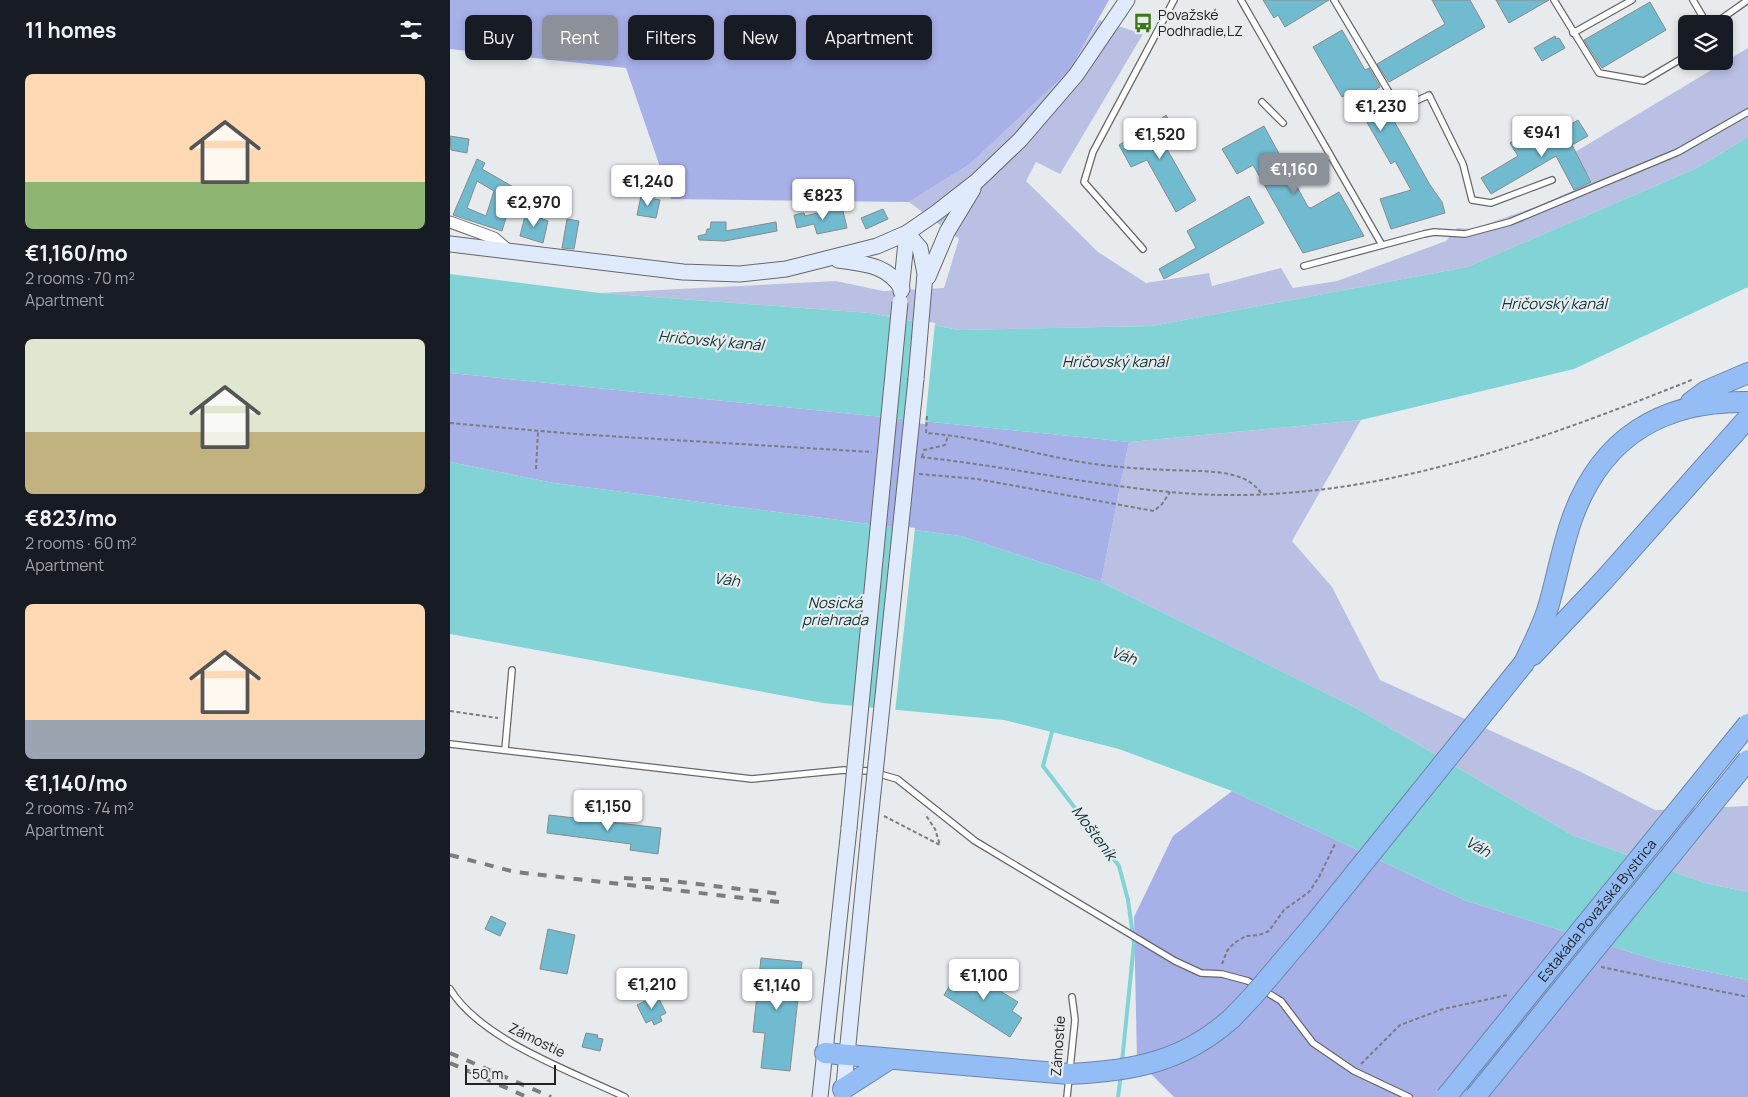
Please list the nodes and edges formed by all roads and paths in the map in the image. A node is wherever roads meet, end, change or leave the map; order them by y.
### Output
1 (1127, 0) edge
2 (1174, 0) edge
3 (1241, 0) edge
4 (1334, 0) edge
5 (1554, 0) edge
6 (1632, 0) edge
7 (1693, 0) edge
8 (1748, 0) edge
9 (1702, 15) edge
10 (1727, 15) edge
11 (1573, 33) junction
12 (1678, 61) edge
13 (1262, 102) dead end
14 (1748, 112) edge
15 (1283, 123) dead end
16 (1552, 180) dead end
17 (977, 181) junction
18 (450, 222) edge
19 (907, 232) junction
20 (450, 244) edge
21 (1382, 245) junction
22 (1143, 249) dead end
23 (509, 251) junction
24 (831, 260) junction
25 (1304, 266) dead end
26 (901, 295) junction
27 (924, 297) junction
28 (1748, 373) edge
29 (1700, 377) dead end
30 (1748, 402) edge
31 (1684, 408) junction
32 (923, 416) dead end
33 (1748, 418) edge
34 (450, 423) edge
35 (538, 432) junction
36 (948, 436) junction
37 (877, 453) dead end
38 (913, 456) dead end
39 (922, 457) junction
40 (536, 469) dead end
41 (917, 475) dead end
42 (1171, 492) junction
43 (1261, 493) junction
44 (1524, 663) junction
45 (512, 670) dead end
46 (450, 711) edge
47 (508, 719) junction
48 (1748, 724) edge
49 (450, 744) edge
50 (506, 750) junction
51 (1748, 760) edge
52 (920, 798) junction
53 (882, 815) dead end
54 (1335, 844) dead end
55 (1600, 967) dead end
56 (1222, 974) junction
57 (450, 989) edge
58 (1511, 994) dead end
59 (1072, 997) dead end
60 (1748, 997) edge
61 (824, 1053) junction
62 (847, 1056) junction
63 (888, 1060) junction
64 (1354, 1071) junction
65 (1069, 1074) junction
66 (843, 1093) edge
67 (625, 1097) edge
68 (820, 1097) edge
69 (1067, 1097) edge
70 (1410, 1097) edge
71 (1446, 1097) edge
72 (1475, 1097) edge

1 - 17 main road
2 - 22 lane
3 - 21 lane
4 - 16 lane
5 - 11 lane
6 - 11 lane
7 - 9 lane
8 - 10 lane
11 - 12 lane
13 - 15 lane
14 - 21 lane
17 - 19 main road
17 - 27 main road
18 - 23 street
19 - 24 main road
19 - 26 main road
19 - 27 main road
20 - 23 main road
21 - 25 lane
23 - 24 main road
24 - 26 main road
26 - 61 main road, bridge
27 - 62 main road, bridge
28 - 31 highway
29 - 43 path
30 - 31 highway
31 - 44 highway
32 - 36 path
33 - 44 highway
34 - 35 path
35 - 37 path
35 - 40 path
36 - 39 path
36 - 43 path
38 - 39 path
39 - 42 path
41 - 42 path
42 - 43 path
44 - 65 highway, bridge
45 - 47 lane
46 - 47 path
47 - 50 lane
48 - 71 highway, Estakáda Považská Bystrica, bridge
49 - 50 lane
50 - 52 lane
51 - 72 highway, Estakáda Považská Bystrica, bridge
52 - 53 path
52 - 56 lane
54 - 56 path
55 - 60 path
56 - 64 lane
57 - 67 lane, Zámostie
58 - 64 path
59 - 65 lane, Zámostie
61 - 62 highway
61 - 68 main road
62 - 63 highway
62 - 66 main road
63 - 65 highway
63 - 66 highway
64 - 70 lane
65 - 69 lane, Zámostie

